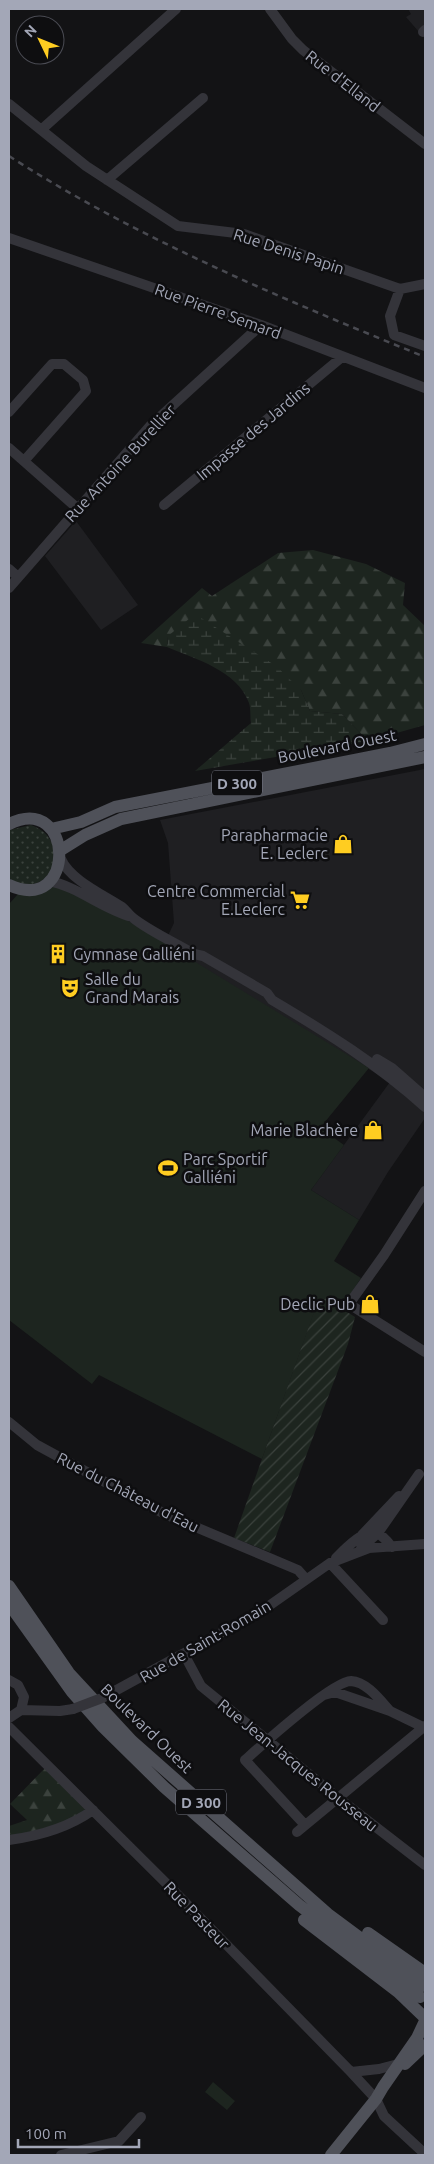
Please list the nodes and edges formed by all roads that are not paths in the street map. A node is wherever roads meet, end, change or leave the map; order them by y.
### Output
1 (176, 9) edge
2 (270, 9) edge
3 (203, 98) dead end
4 (9, 104) edge
5 (41, 130) junction
6 (425, 144) edge
7 (108, 180) junction
8 (9, 238) edge
9 (425, 284) edge
10 (400, 289) junction
11 (261, 325) junction
12 (425, 346) edge
13 (342, 357) junction
14 (425, 388) edge
15 (9, 412) edge
16 (9, 448) edge
17 (24, 461) junction
18 (164, 505) dead end
19 (77, 508) junction
20 (9, 568) edge
21 (18, 577) junction
22 (9, 588) edge
23 (425, 744) edge
24 (425, 757) edge
25 (9, 824) edge
26 (51, 830) junction
27 (61, 854) junction
28 (49, 881) junction
29 (12, 890) edge
30 (132, 918) junction
31 (325, 1032) junction
32 (425, 1097) edge
33 (425, 1107) edge
34 (425, 1191) edge
35 (425, 1352) edge
36 (9, 1422) edge
37 (422, 1471) edge
38 (372, 1536) junction
39 (425, 1544) edge
40 (330, 1563) junction
41 (306, 1579) junction
42 (9, 1586) edge
43 (9, 1604) edge
44 (383, 1620) dead end
45 (184, 1654) junction
46 (9, 1680) edge
47 (324, 1695) junction
48 (24, 1697) junction
49 (44, 1710) junction
50 (390, 1711) junction
51 (15, 1714) edge
52 (424, 1726) edge
53 (12, 1730) edge
54 (267, 1741) junction
55 (337, 1797) junction
56 (93, 1810) junction
57 (198, 1818) junction
58 (9, 1840) edge
59 (425, 1865) edge
60 (289, 1880) junction
61 (425, 1973) edge
62 (424, 2009) edge
63 (425, 2045) edge
64 (398, 2064) junction
65 (351, 2072) junction
66 (382, 2087) junction
67 (376, 2100) junction
68 (141, 2117) dead end
69 (425, 2154) edge
70 (60, 2155) edge
71 (331, 2155) edge

1 - 5 street
2 - 6 street, Rue d'Elland
3 - 7 street
4 - 5 street, Rue Denis Papin
5 - 7 street, Rue Denis Papin
7 - 10 street, Rue Denis Papin
8 - 11 street, Rue Pierre Semard
9 - 10 street
10 - 12 street
11 - 13 street, Rue Pierre Semard
11 - 19 street, Rue Antoine Burellier
13 - 14 street, Rue Pierre Semard
13 - 18 street, Impasse des Jardins
15 - 17 street
16 - 17 street
17 - 19 street
19 - 21 street, Rue Antoine Burellier
20 - 21 street
21 - 22 street, Rue Antoine Burellier
23 - 26 main road, Boulevard Ouest / D 300
24 - 27 main road, Boulevard Ouest / D 300
25 - 26 main road
26 - 27 main road
27 - 28 main road
27 - 30 street
28 - 29 main road
28 - 30 street
30 - 31 street
31 - 32 street
31 - 33 street
34 - 35 street
36 - 41 street, Rue du Château d'Eau
37 - 38 street
38 - 39 street, Rue de Saint-Romain
38 - 40 street, Rue de Saint-Romain
38 - 40 street, Rue de Saint-Romain
40 - 41 street, Rue de Saint-Romain
40 - 44 street
41 - 45 street, Rue de Saint-Romain
42 - 60 main road, Boulevard Ouest / D 300
43 - 57 main road, Boulevard Ouest / D 300
45 - 49 street, Rue de Saint-Romain, bridge
45 - 54 street, Rue Jean-Jacques Rousseau
46 - 48 street
47 - 50 street
47 - 50 street
47 - 54 street
48 - 49 street
48 - 51 street, Rue Pasteur
49 - 51 street, Rue de Saint-Romain
50 - 52 street
51 - 53 street, Rue Pasteur
52 - 55 street
53 - 56 street, Rue Pasteur
54 - 55 street, Rue Jean-Jacques Rousseau
54 - 55 street
55 - 59 street, Rue Jean-Jacques Rousseau
56 - 58 street
56 - 65 street, Rue Pasteur
57 - 62 main road, Boulevard Ouest / D 300
57 - 62 main road
60 - 61 main road
60 - 62 main road, Boulevard Ouest / D 300
62 - 64 main road
63 - 66 main road
64 - 65 street
64 - 66 main road
65 - 67 street, Rue Pasteur
66 - 67 main road
67 - 69 street, Rue Pasteur
67 - 71 main road
68 - 70 street

